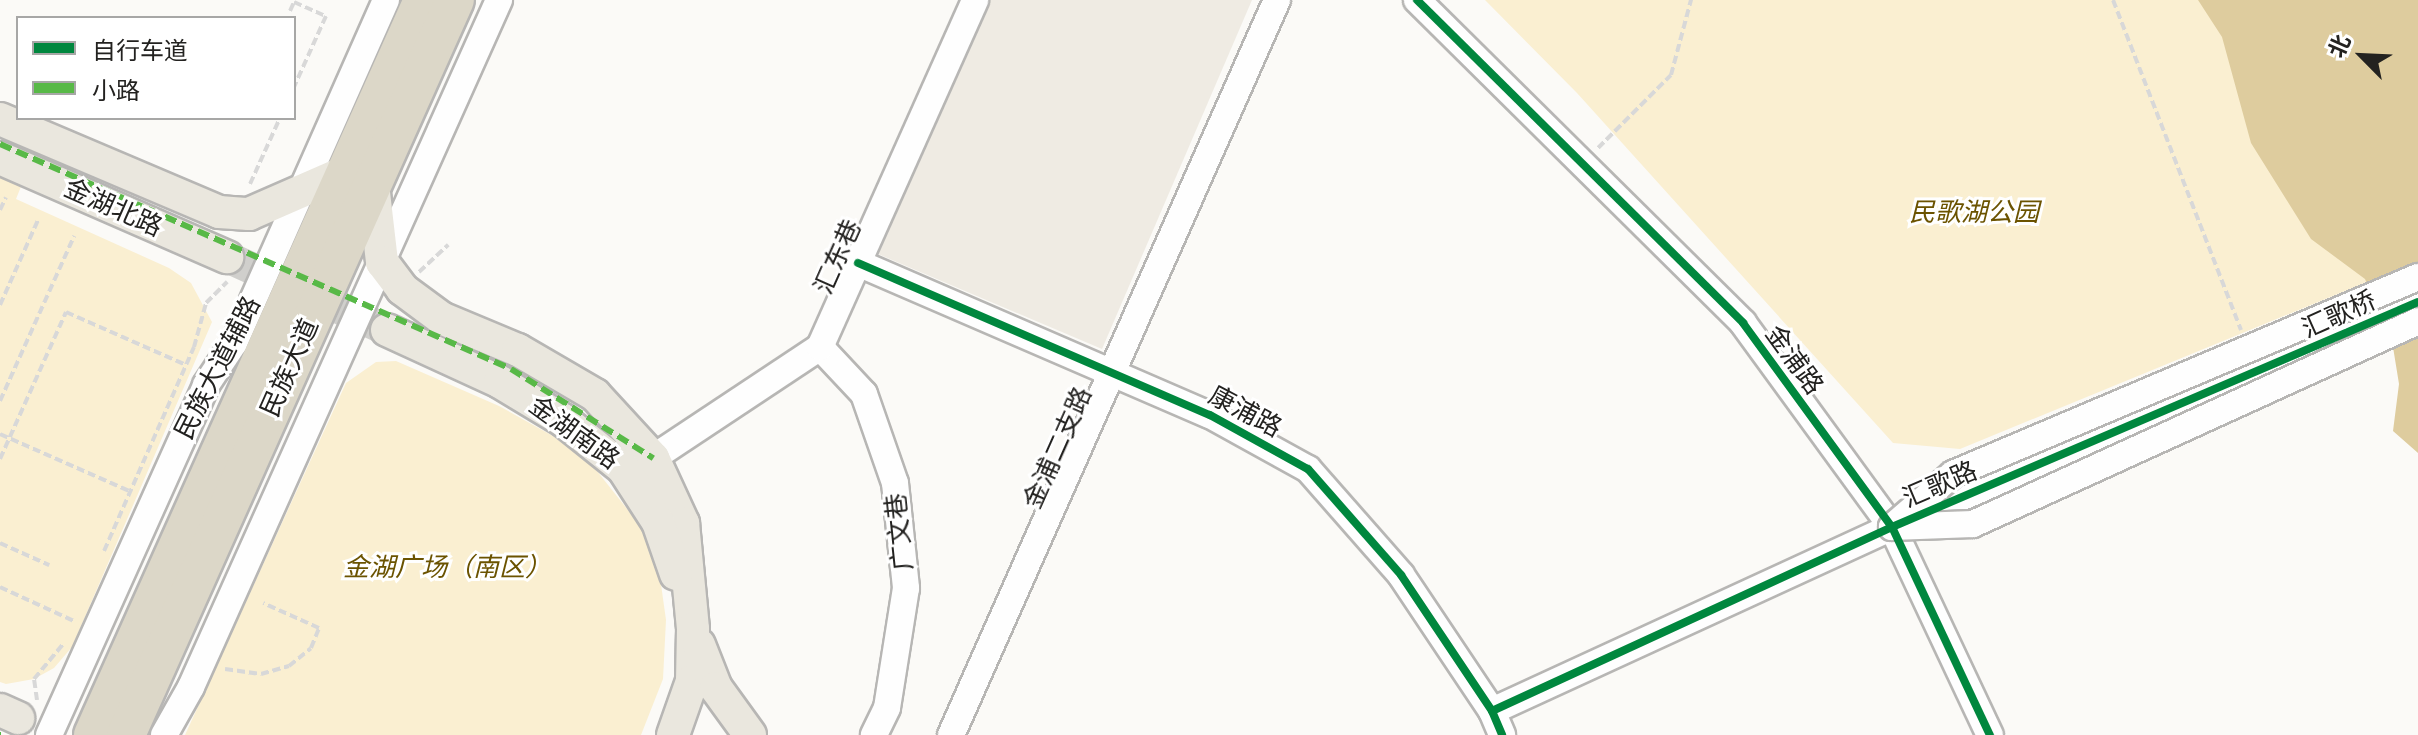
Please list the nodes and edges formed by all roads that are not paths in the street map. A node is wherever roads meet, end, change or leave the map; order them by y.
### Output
1 (386, 0) edge
2 (423, 0) edge
3 (455, 0) edge
4 (499, 0) edge
5 (975, 0) edge
6 (1277, 0) edge
7 (1417, 0) edge
8 (0, 119) edge
9 (0, 158) edge
10 (359, 178) junction
11 (301, 193) junction
12 (382, 262) junction
13 (858, 263) junction
14 (228, 267) tunnel mouth
15 (2418, 277) edge
16 (2418, 302) edge
17 (2418, 321) edge
18 (387, 330) tunnel mouth
19 (820, 347) junction
20 (2275, 364) joint
21 (1113, 374) junction
22 (653, 458) junction
23 (1892, 527) junction
24 (693, 629) junction
25 (1497, 723) edge
26 (49, 735) edge
27 (93, 735) edge
28 (126, 735) edge
29 (164, 735) edge
30 (673, 735) edge
31 (750, 735) edge
32 (874, 735) edge
33 (951, 735) edge
34 (1990, 735) edge

1 - 11 street, 民族大道辅路
2 - 10 highway, 民族大道
3 - 10 highway, 民族大道
4 - 12 street
5 - 13 street, 汇东巷
6 - 21 street, 金浦二支路
7 - 23 street, 金浦路
8 - 11 main road
9 - 14 main road, 金湖北路
10 - 11 main road
10 - 12 main road
10 - 27 highway, 民族大道
10 - 28 highway, 民族大道
11 - 26 street, 民族大道辅路
12 - 22 main road
12 - 29 street
13 - 19 street, 汇东巷
13 - 21 street, 康浦路
15 - 23 street, bridge
16 - 20 street, 汇歌桥
17 - 23 street, bridge
18 - 24 main road, 金湖南路
19 - 22 street
19 - 32 street, 广文巷
20 - 23 street, 汇歌路
21 - 25 street, 康浦路
21 - 33 street, 金浦二支路
22 - 24 main road
23 - 25 street, 汇歌路
23 - 34 street, 金浦路
24 - 30 main road
24 - 31 main road, 金湖南路

